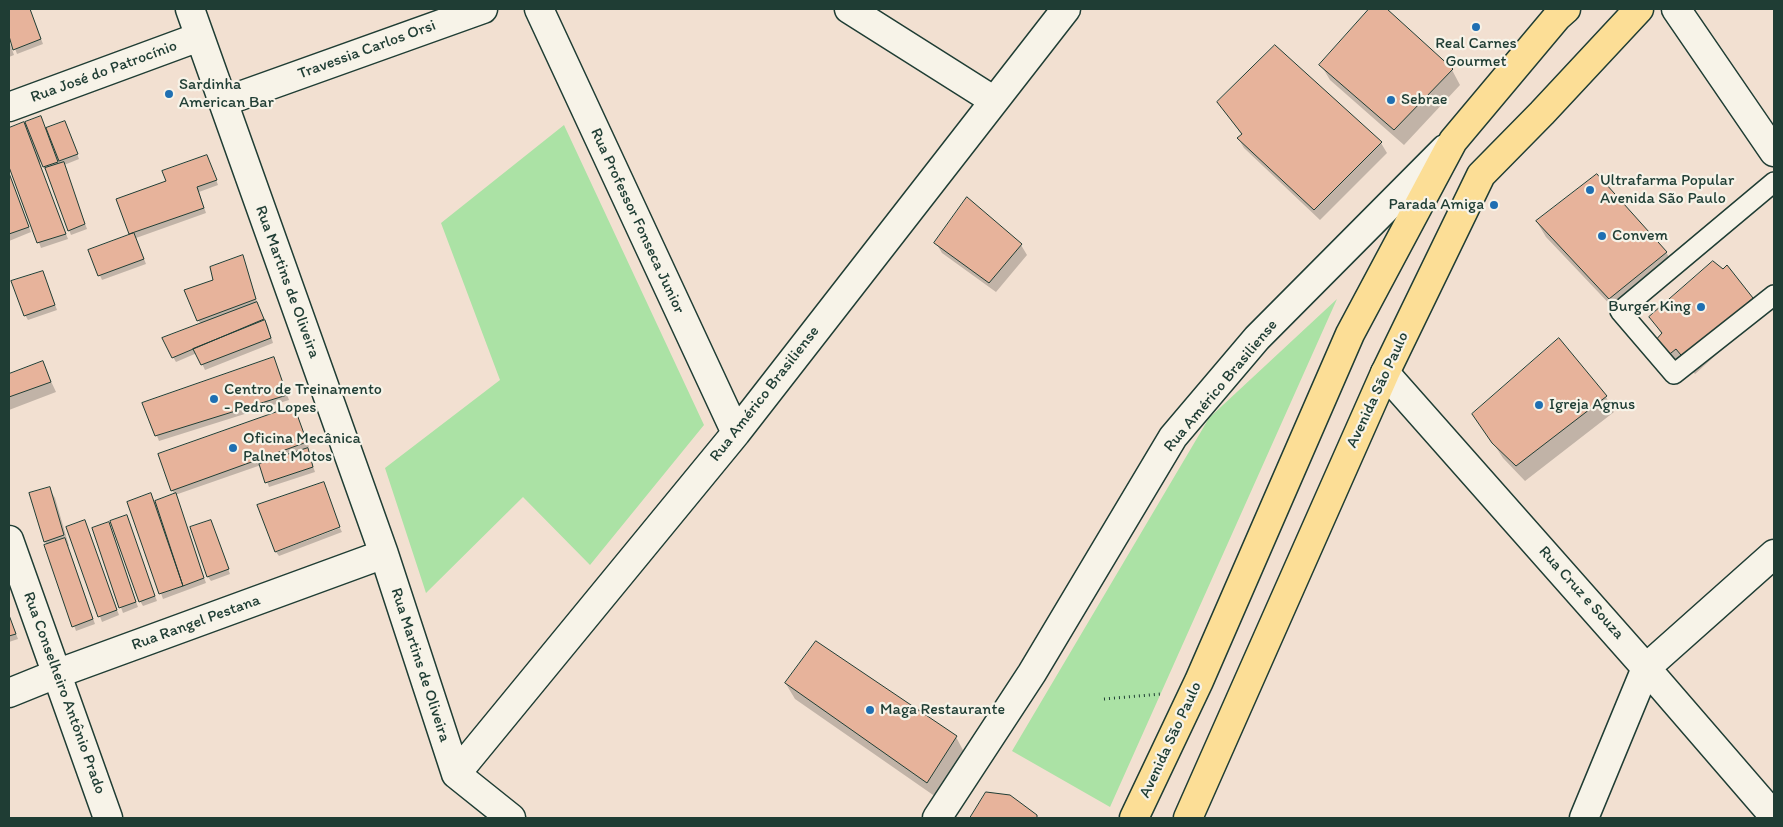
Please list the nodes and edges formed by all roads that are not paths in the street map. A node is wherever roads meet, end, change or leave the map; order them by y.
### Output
1 (190, 9) edge
2 (483, 9) edge
3 (539, 9) edge
4 (848, 9) edge
5 (1066, 9) edge
6 (1566, 9) edge
7 (1639, 9) edge
8 (1676, 9) edge
9 (199, 36) junction
10 (993, 100) junction
11 (223, 102) junction
12 (9, 107) edge
13 (1453, 141) junction
14 (1774, 152) edge
15 (1774, 182) edge
16 (1774, 294) edge
17 (1385, 373) junction
18 (736, 433) junction
19 (9, 540) edge
20 (384, 554) junction
21 (1774, 554) edge
22 (1646, 668) junction
23 (56, 674) junction
24 (9, 694) edge
25 (1158, 769) junction
26 (456, 774) junction
27 (1774, 816) edge
28 (108, 818) edge
29 (511, 818) edge
30 (937, 818) edge
31 (1134, 818) edge
32 (1149, 818) edge
33 (1188, 818) edge
34 (1584, 818) edge

1 - 9 street, Rua Martins de Oliveira
2 - 11 street, Travessia Carlos Orsi
3 - 18 street, Rua Professor Fonseca Junior
4 - 10 street
5 - 10 street, Rua Américo Brasiliense
6 - 13 main road, Avenida São Paulo
7 - 17 main road, Avenida São Paulo
8 - 14 street
9 - 11 street, Rua Martins de Oliveira
9 - 12 street, Rua José do Patrocínio
10 - 18 street, Rua Américo Brasiliense
11 - 20 street, Rua Martins de Oliveira
13 - 25 main road, Avenida São Paulo
13 - 30 street, Rua Américo Brasiliense
15 - 16 lane
17 - 22 street, Rua Cruz e Souza
17 - 33 main road, Avenida São Paulo
18 - 26 street, Rua Américo Brasiliense
19 - 23 street, Rua Conselheiro Antônio Prado
20 - 23 street, Rua Rangel Pestana
20 - 26 street, Rua Martins de Oliveira
21 - 22 street
22 - 27 street, Rua Cruz e Souza
22 - 34 street
23 - 24 street, Rua Rangel Pestana
23 - 28 street, Rua Conselheiro Antônio Prado
25 - 31 main road, Avenida São Paulo
25 - 32 main road
26 - 29 street

